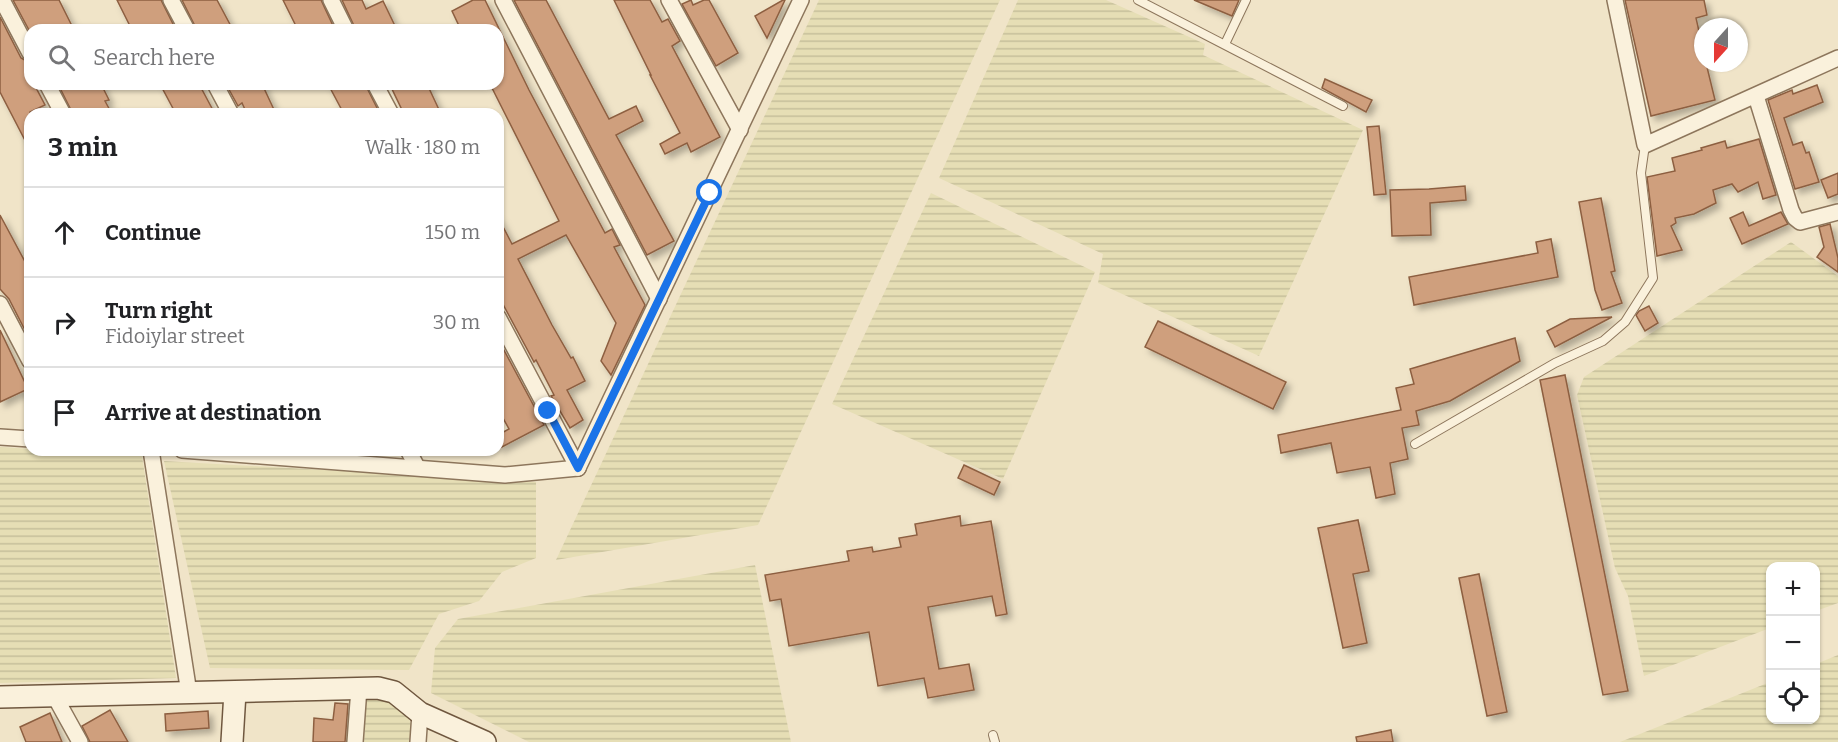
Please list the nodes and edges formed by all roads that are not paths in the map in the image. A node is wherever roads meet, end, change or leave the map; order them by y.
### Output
1 (2, 0) edge
2 (171, 0) edge
3 (331, 0) edge
4 (503, 0) edge
5 (669, 0) edge
6 (801, 0) edge
7 (1138, 0) edge
8 (1246, 0) edge
9 (1615, 0) edge
10 (184, 24) edge
11 (343, 24) edge
12 (24, 42) edge
13 (1225, 44) junction
14 (1838, 58) edge
15 (49, 90) edge
16 (218, 90) edge
17 (378, 90) edge
18 (1756, 96) junction
19 (1343, 106) dead end
20 (60, 108) edge
21 (228, 108) edge
22 (388, 108) edge
23 (740, 130) junction
24 (1646, 145) junction
25 (1838, 212) edge
26 (659, 299) junction
27 (0, 304) edge
28 (504, 328) edge
29 (24, 350) edge
30 (0, 437) edge
31 (24, 439) edge
32 (1415, 444) dead end
33 (152, 456) edge
34 (290, 456) edge
35 (411, 456) edge
36 (417, 467) junction
37 (578, 468) junction
38 (359, 688) junction
39 (235, 692) junction
40 (189, 693) junction
41 (54, 695) junction
42 (0, 697) edge
43 (420, 713) junction
44 (80, 742) edge
45 (232, 742) edge
46 (355, 742) edge
47 (418, 742) edge
48 (485, 742) edge

1 - 12 street
2 - 10 street
3 - 11 street
4 - 26 street
5 - 23 street
6 - 23 street
7 - 13 lane
8 - 13 lane
9 - 24 street
13 - 19 lane
14 - 18 street
15 - 20 street
16 - 21 street
17 - 22 street
18 - 24 street
18 - 25 street
23 - 26 street
24 - 32 lane
26 - 37 street
27 - 29 street
28 - 37 street
30 - 31 street
33 - 40 street
34 - 36 street
35 - 36 street
36 - 37 street
38 - 39 street
38 - 43 street
38 - 46 street
39 - 40 street
39 - 45 street
40 - 41 street
41 - 42 street
41 - 44 street
43 - 47 street
43 - 48 street

